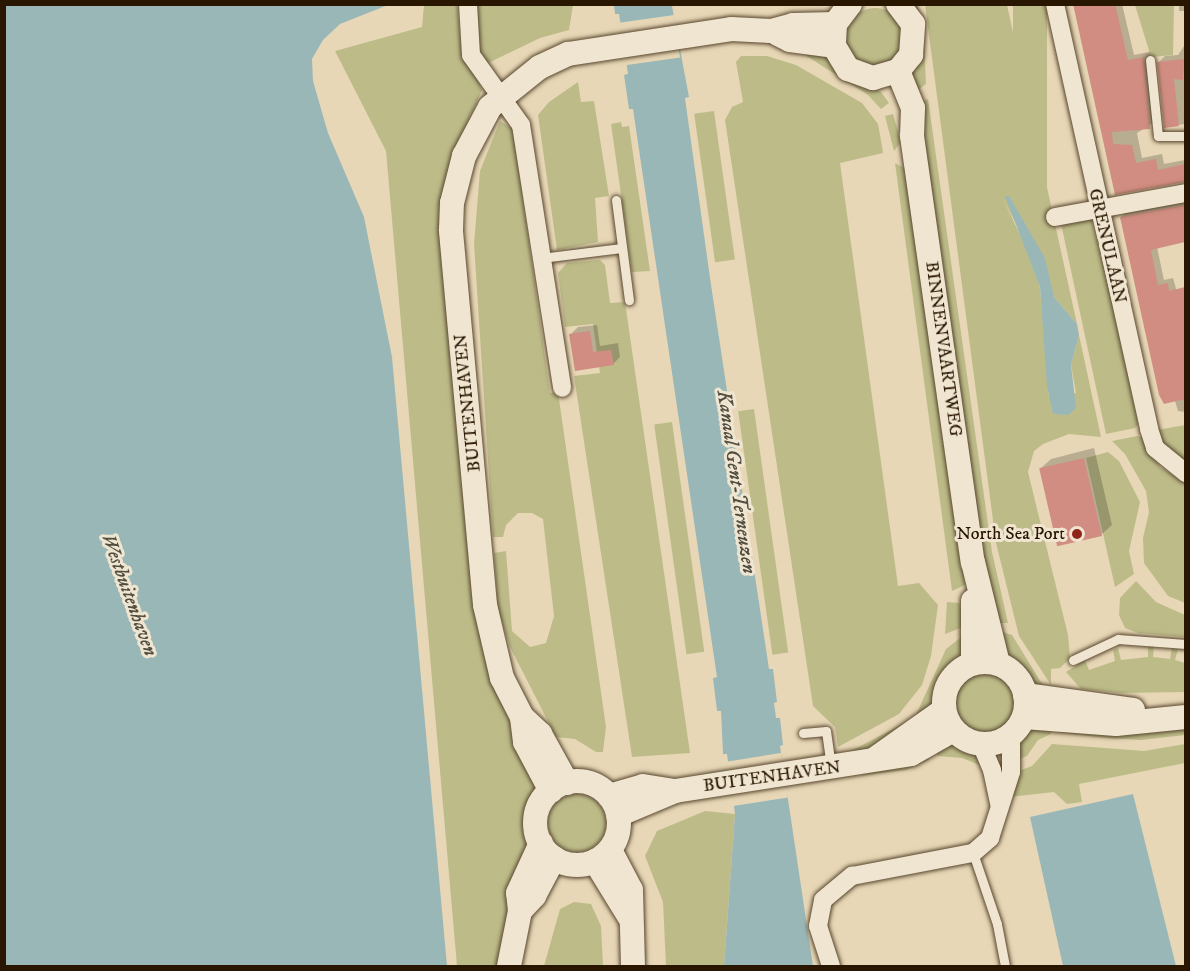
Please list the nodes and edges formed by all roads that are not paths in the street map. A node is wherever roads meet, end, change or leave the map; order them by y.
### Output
1 (468, 4) edge
2 (850, 4) edge
3 (898, 4) edge
4 (1055, 4) edge
5 (835, 35) junction
6 (1150, 60) dead end
7 (890, 74) junction
8 (503, 96) junction
9 (1185, 136) edge
10 (1185, 193) edge
11 (616, 200) dead end
12 (1099, 210) junction
13 (1055, 217) dead end
14 (621, 248) junction
15 (541, 258) junction
16 (628, 300) dead end
17 (562, 388) dead end
18 (1185, 473) edge
19 (973, 562) junction
20 (1185, 644) edge
21 (1073, 660) dead end
22 (973, 663) junction
23 (998, 664) junction
24 (1020, 716) junction
25 (1183, 717) edge
26 (948, 720) junction
27 (803, 733) dead end
28 (981, 744) junction
29 (831, 769) junction
30 (559, 787) junction
31 (614, 805) junction
32 (1000, 809) junction
33 (548, 851) junction
34 (973, 853) junction
35 (602, 855) junction
36 (508, 966) edge
37 (633, 966) edge
38 (831, 966) edge
39 (1005, 966) edge

1 - 8 street
2 - 5 main road
3 - 7 main road
4 - 12 street, GRENULAAN
5 - 7 main road
5 - 8 main road, BUITENHAVEN
6 - 9 lane
7 - 19 main road, BINNENVAARTWEG
8 - 15 street
8 - 30 main road, BUITENHAVEN
10 - 12 street
11 - 14 lane
12 - 13 street
12 - 18 street, GRENULAAN
14 - 15 lane
14 - 16 lane
15 - 17 street
19 - 22 main road, BINNENVAARTWEG
19 - 23 main road, BINNENVAARTWEG
20 - 21 lane
22 - 23 main road
22 - 26 main road
23 - 24 main road
24 - 25 main road
24 - 28 main road
24 - 32 street
26 - 28 main road
26 - 29 main road, BUITENHAVEN
27 - 29 lane
28 - 32 street
29 - 31 main road, BUITENHAVEN
30 - 31 main road
30 - 33 main road
31 - 35 main road
32 - 34 street
33 - 35 main road
33 - 36 main road
34 - 38 street
34 - 39 lane
35 - 37 main road

